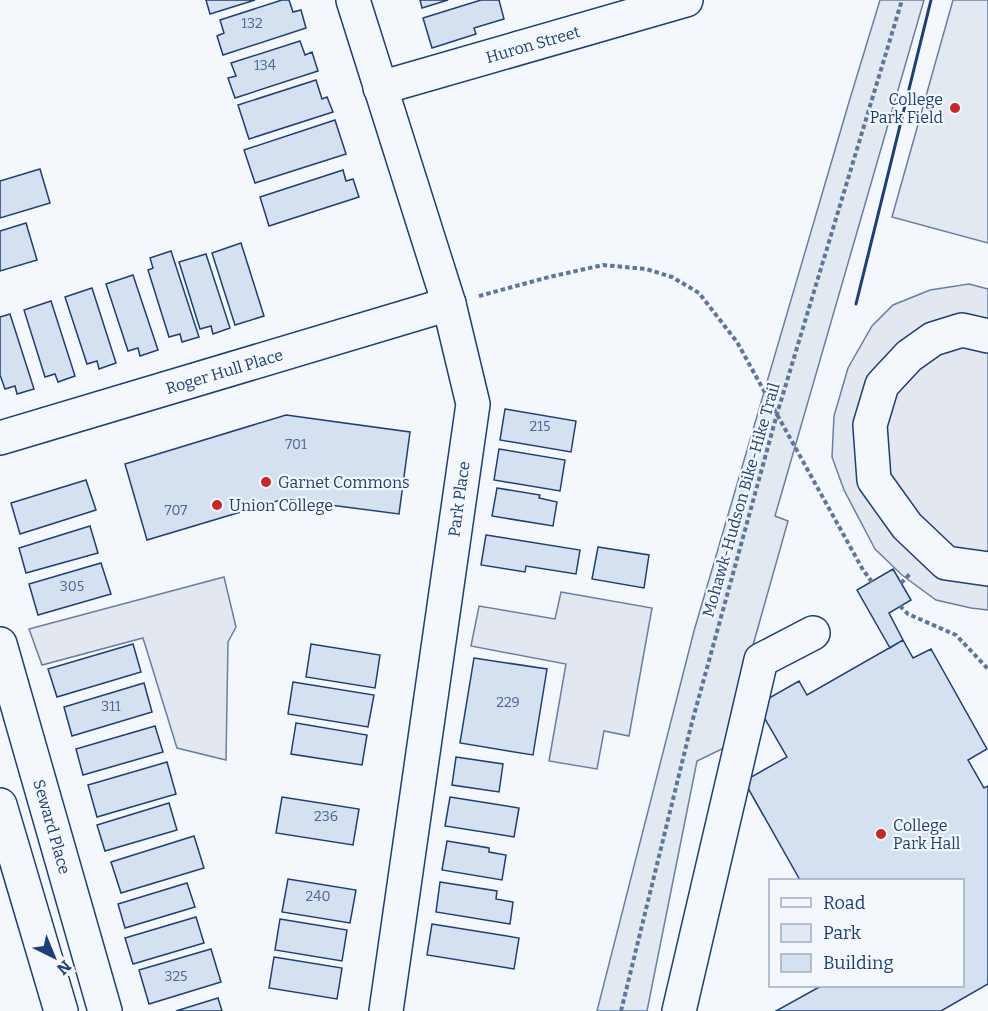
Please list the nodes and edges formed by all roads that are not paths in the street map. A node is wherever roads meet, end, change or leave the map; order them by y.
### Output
1 (353, 0) edge
2 (686, 0) edge
3 (644, 6) edge
4 (380, 88) junction
5 (449, 304) junction
6 (988, 336) edge
7 (0, 438) edge
8 (988, 569) edge
9 (813, 633) dead end
10 (0, 644) edge
11 (0, 805) edge
12 (61, 1011) edge
13 (105, 1011) edge
14 (386, 1011) edge
15 (679, 1011) edge

1 - 4 street, Park Place
2 - 3 street, Huron Street
3 - 4 street, Huron Street
4 - 5 street, Park Place
5 - 7 street, Roger Hull Place
5 - 14 street, Park Place
6 - 8 street
9 - 15 street
10 - 13 street, Seward Place
11 - 12 street

